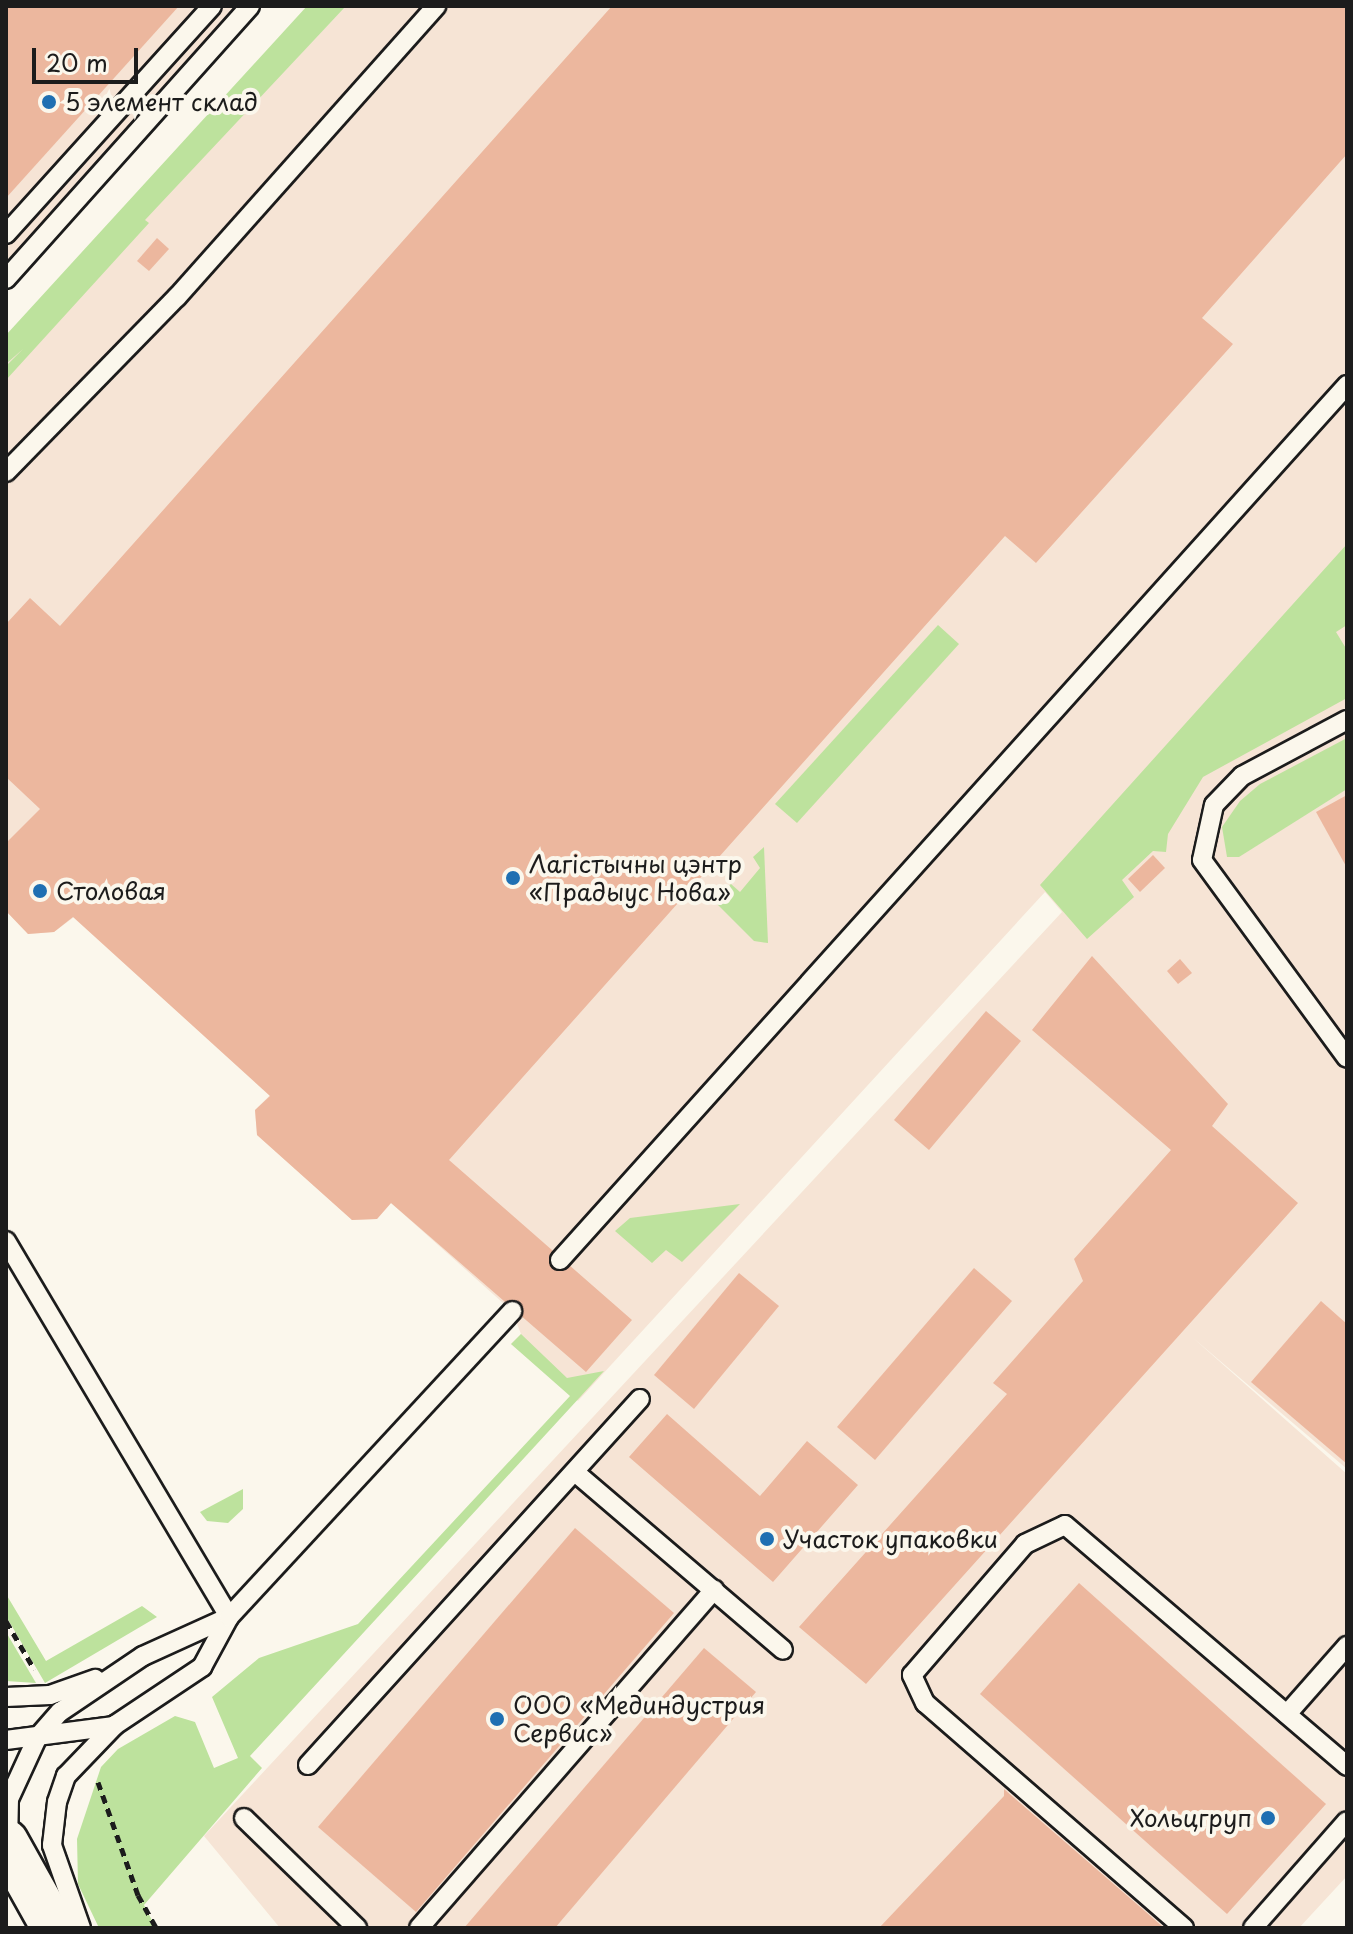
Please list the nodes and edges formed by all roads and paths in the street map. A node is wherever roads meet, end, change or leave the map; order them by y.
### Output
1 (212, 6) edge
2 (250, 6) edge
3 (436, 6) edge
4 (6, 234) edge
5 (6, 279) edge
6 (1347, 385) edge
7 (6, 472) edge
8 (1347, 720) edge
9 (1347, 1058) edge
10 (6, 1241) edge
11 (560, 1260) dead end
12 (512, 1311) dead end
13 (640, 1399) dead end
14 (576, 1473) junction
15 (714, 1590) junction
16 (229, 1617) junction
17 (6, 1621) edge
18 (1347, 1646) edge
19 (783, 1650) dead end
20 (124, 1668) junction
21 (50, 1695) junction
22 (6, 1697) edge
23 (1287, 1714) junction
24 (115, 1725) junction
25 (37, 1738) junction
26 (6, 1740) edge
27 (308, 1765) dead end
28 (1347, 1766) edge
29 (97, 1781) dead end
30 (244, 1818) dead end
31 (1347, 1821) edge
32 (7, 1844) edge
33 (54, 1928) edge
34 (81, 1928) edge
35 (156, 1928) edge
36 (357, 1928) edge
37 (419, 1928) edge
38 (1184, 1928) edge
39 (1253, 1928) edge

1 - 4 lane
2 - 5 lane
3 - 7 lane
6 - 11 lane
8 - 9 lane
10 - 16 lane
12 - 16 lane
13 - 14 lane
14 - 15 lane
14 - 27 lane
15 - 19 lane
15 - 37 lane
16 - 20 lane
16 - 24 lane
17 - 21 path
18 - 23 lane
20 - 21 lane
20 - 25 lane
21 - 22 lane
23 - 28 lane
23 - 38 lane
24 - 25 lane
24 - 34 lane
25 - 26 lane
25 - 32 lane
29 - 35 path
30 - 36 lane
31 - 39 lane
32 - 33 main road

